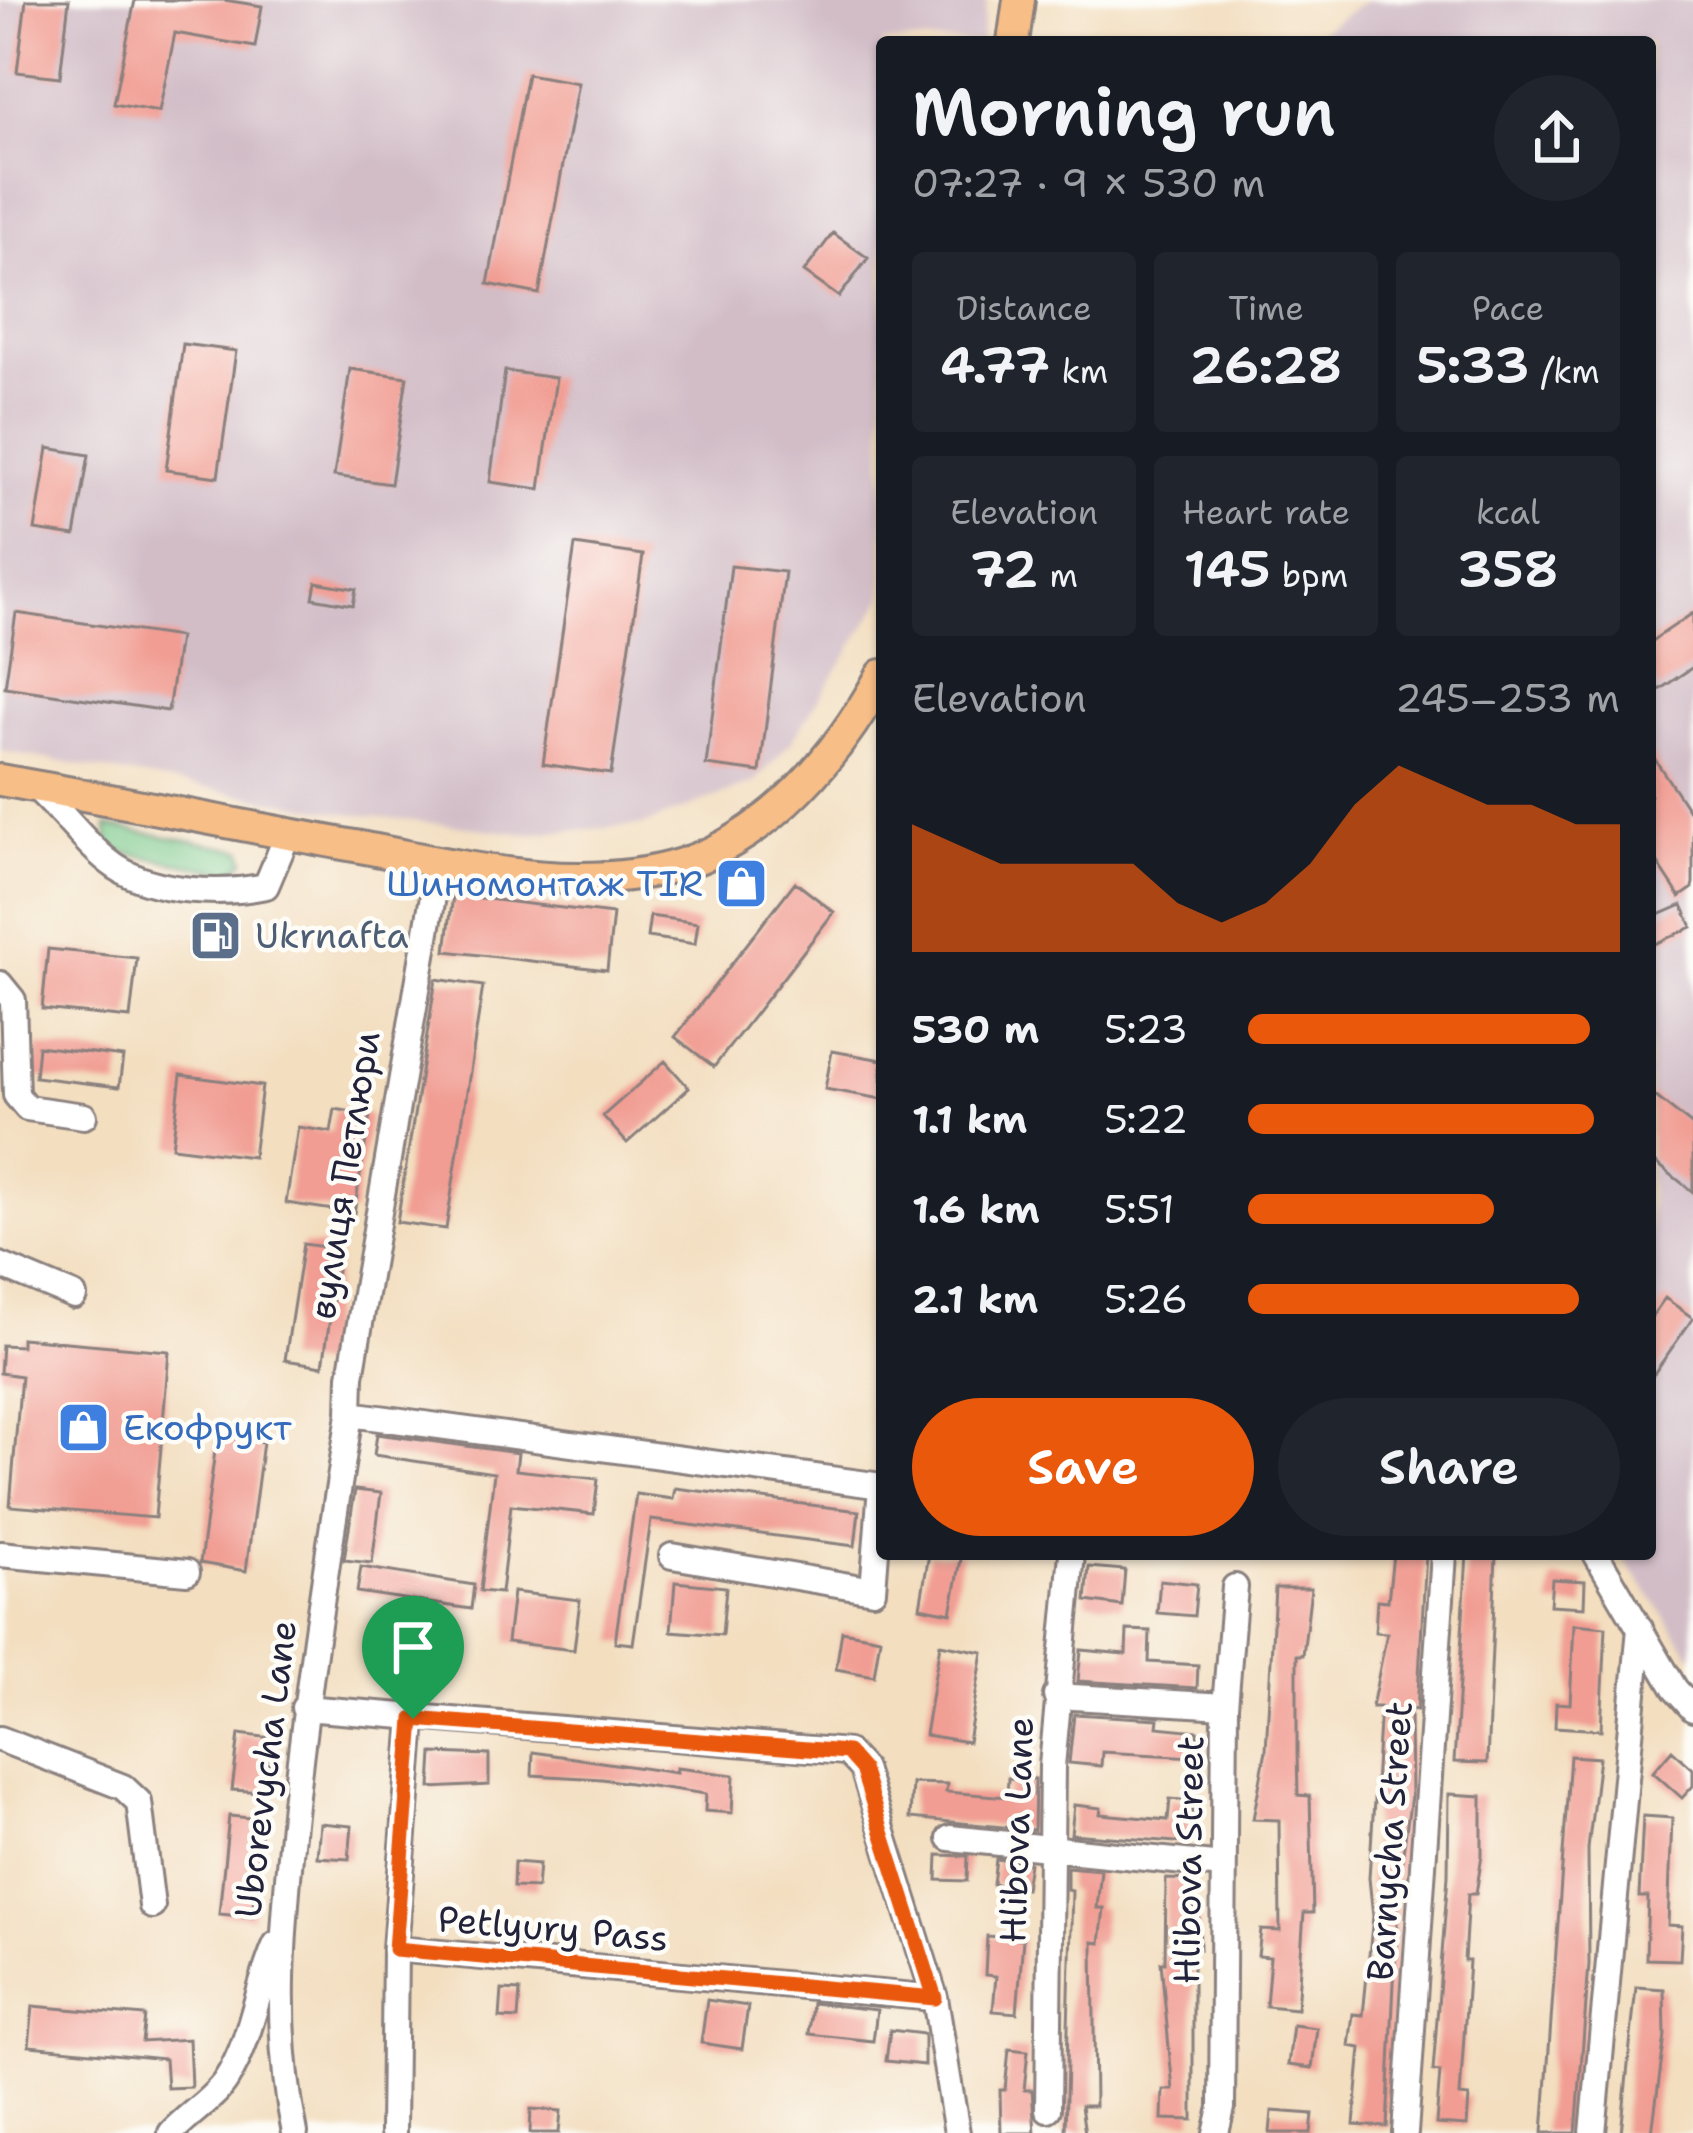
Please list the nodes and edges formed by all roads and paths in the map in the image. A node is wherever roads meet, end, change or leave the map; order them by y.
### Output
1 (1018, 0) edge
2 (1014, 36) edge
3 (876, 684) edge
4 (0, 780) edge
5 (34, 786) junction
6 (288, 834) junction
7 (439, 861) junction
8 (0, 984) edge
9 (83, 1116) dead end
10 (0, 1265) edge
11 (74, 1296) dead end
12 (350, 1414) junction
13 (876, 1485) edge
14 (0, 1554) edge
15 (876, 1555) edge
16 (673, 1556) dead end
17 (1071, 1560) edge
18 (1444, 1560) edge
19 (1600, 1560) edge
20 (187, 1572) dead end
21 (1235, 1587) dead end
22 (1640, 1628) junction
23 (1056, 1696) junction
24 (1226, 1706) junction
25 (304, 1708) junction
26 (1693, 1709) edge
27 (413, 1719) junction
28 (0, 1739) edge
29 (950, 1838) dead end
30 (1049, 1846) junction
31 (1223, 1866) junction
32 (152, 1906) dead end
33 (282, 1931) junction
34 (395, 1949) junction
35 (935, 1998) junction
36 (1048, 2109) dead end
37 (171, 2133) edge
38 (295, 2133) edge
39 (393, 2133) edge
40 (957, 2133) edge
41 (1216, 2133) edge
42 (1405, 2133) edge
43 (1593, 2133) edge

1 - 2 main road
3 - 7 main road
4 - 5 main road
5 - 6 main road
5 - 6 street
6 - 7 main road
7 - 12 street, вулиця Петлюри
8 - 9 street
10 - 11 street
12 - 13 street
12 - 25 street, Uborevycha Lane
14 - 20 street
15 - 16 street
17 - 23 street, Hlibova Lane
18 - 42 street, Barnycha Street
19 - 22 street
21 - 24 street, Hlibova Street
22 - 26 street
22 - 43 street
23 - 24 street
23 - 30 street, Hlibova Lane
24 - 31 street, Hlibova Street
25 - 27 street
25 - 33 street, Uborevycha Lane
27 - 34 street, Petlyury Pass
27 - 35 street
28 - 32 street
29 - 30 street
30 - 31 street
30 - 36 street, Hlibova Lane
31 - 41 street, Hlibova Street
33 - 37 street
33 - 38 street, Uborevycha Lane
34 - 35 street, Petlyury Pass
34 - 39 street
35 - 40 street

